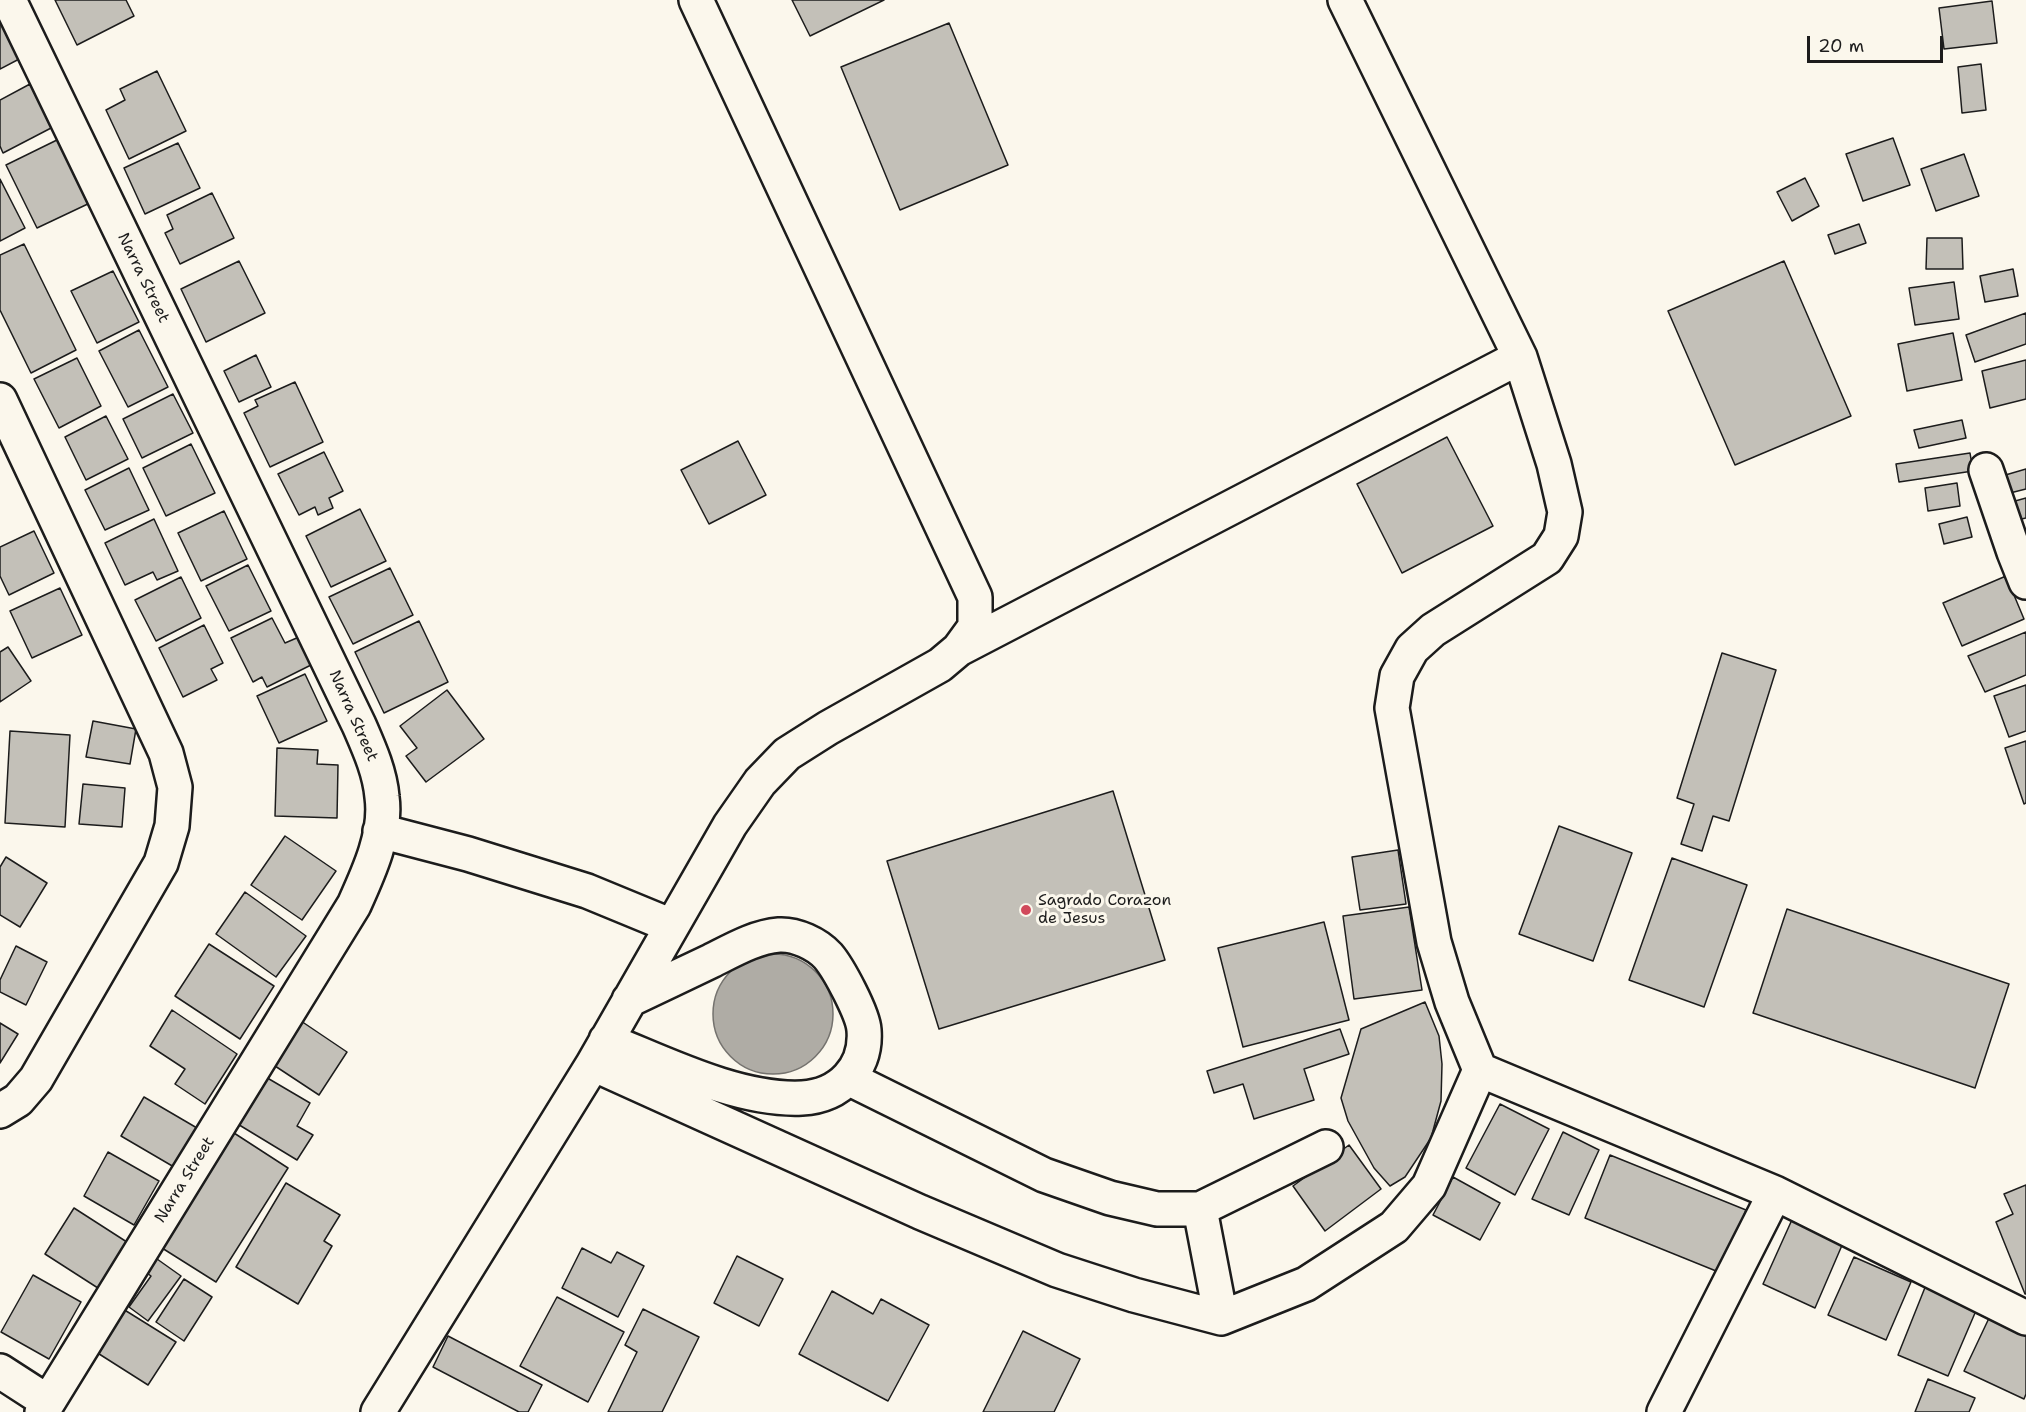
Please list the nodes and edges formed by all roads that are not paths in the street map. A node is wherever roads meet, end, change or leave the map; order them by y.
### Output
1 (9, 0) edge
2 (696, 0) edge
3 (1345, 0) edge
4 (1520, 357) junction
5 (0, 400) edge
6 (1986, 470) dead end
7 (2026, 582) edge
8 (959, 648) junction
9 (380, 831) junction
10 (672, 926) junction
11 (629, 1000) junction
12 (599, 1052) junction
13 (1480, 1070) junction
14 (850, 1079) junction
15 (0, 1111) edge
16 (1326, 1148) dead end
17 (1775, 1193) junction
18 (1200, 1209) junction
19 (1221, 1318) junction
20 (2026, 1318) edge
21 (0, 1371) edge
22 (45, 1407) edge
23 (378, 1412) edge
24 (1664, 1412) edge

1 - 9 street, Narra Street
2 - 8 street
3 - 4 street
4 - 8 street
4 - 13 street
5 - 15 street
6 - 7 street
8 - 10 street
9 - 10 street
9 - 22 street, Narra Street
10 - 11 street
11 - 12 street
11 - 14 street
12 - 14 street
12 - 19 street
12 - 23 street
13 - 17 street
13 - 19 street
14 - 18 street
16 - 18 street
17 - 20 street
17 - 24 street
18 - 19 street
21 - 22 street

